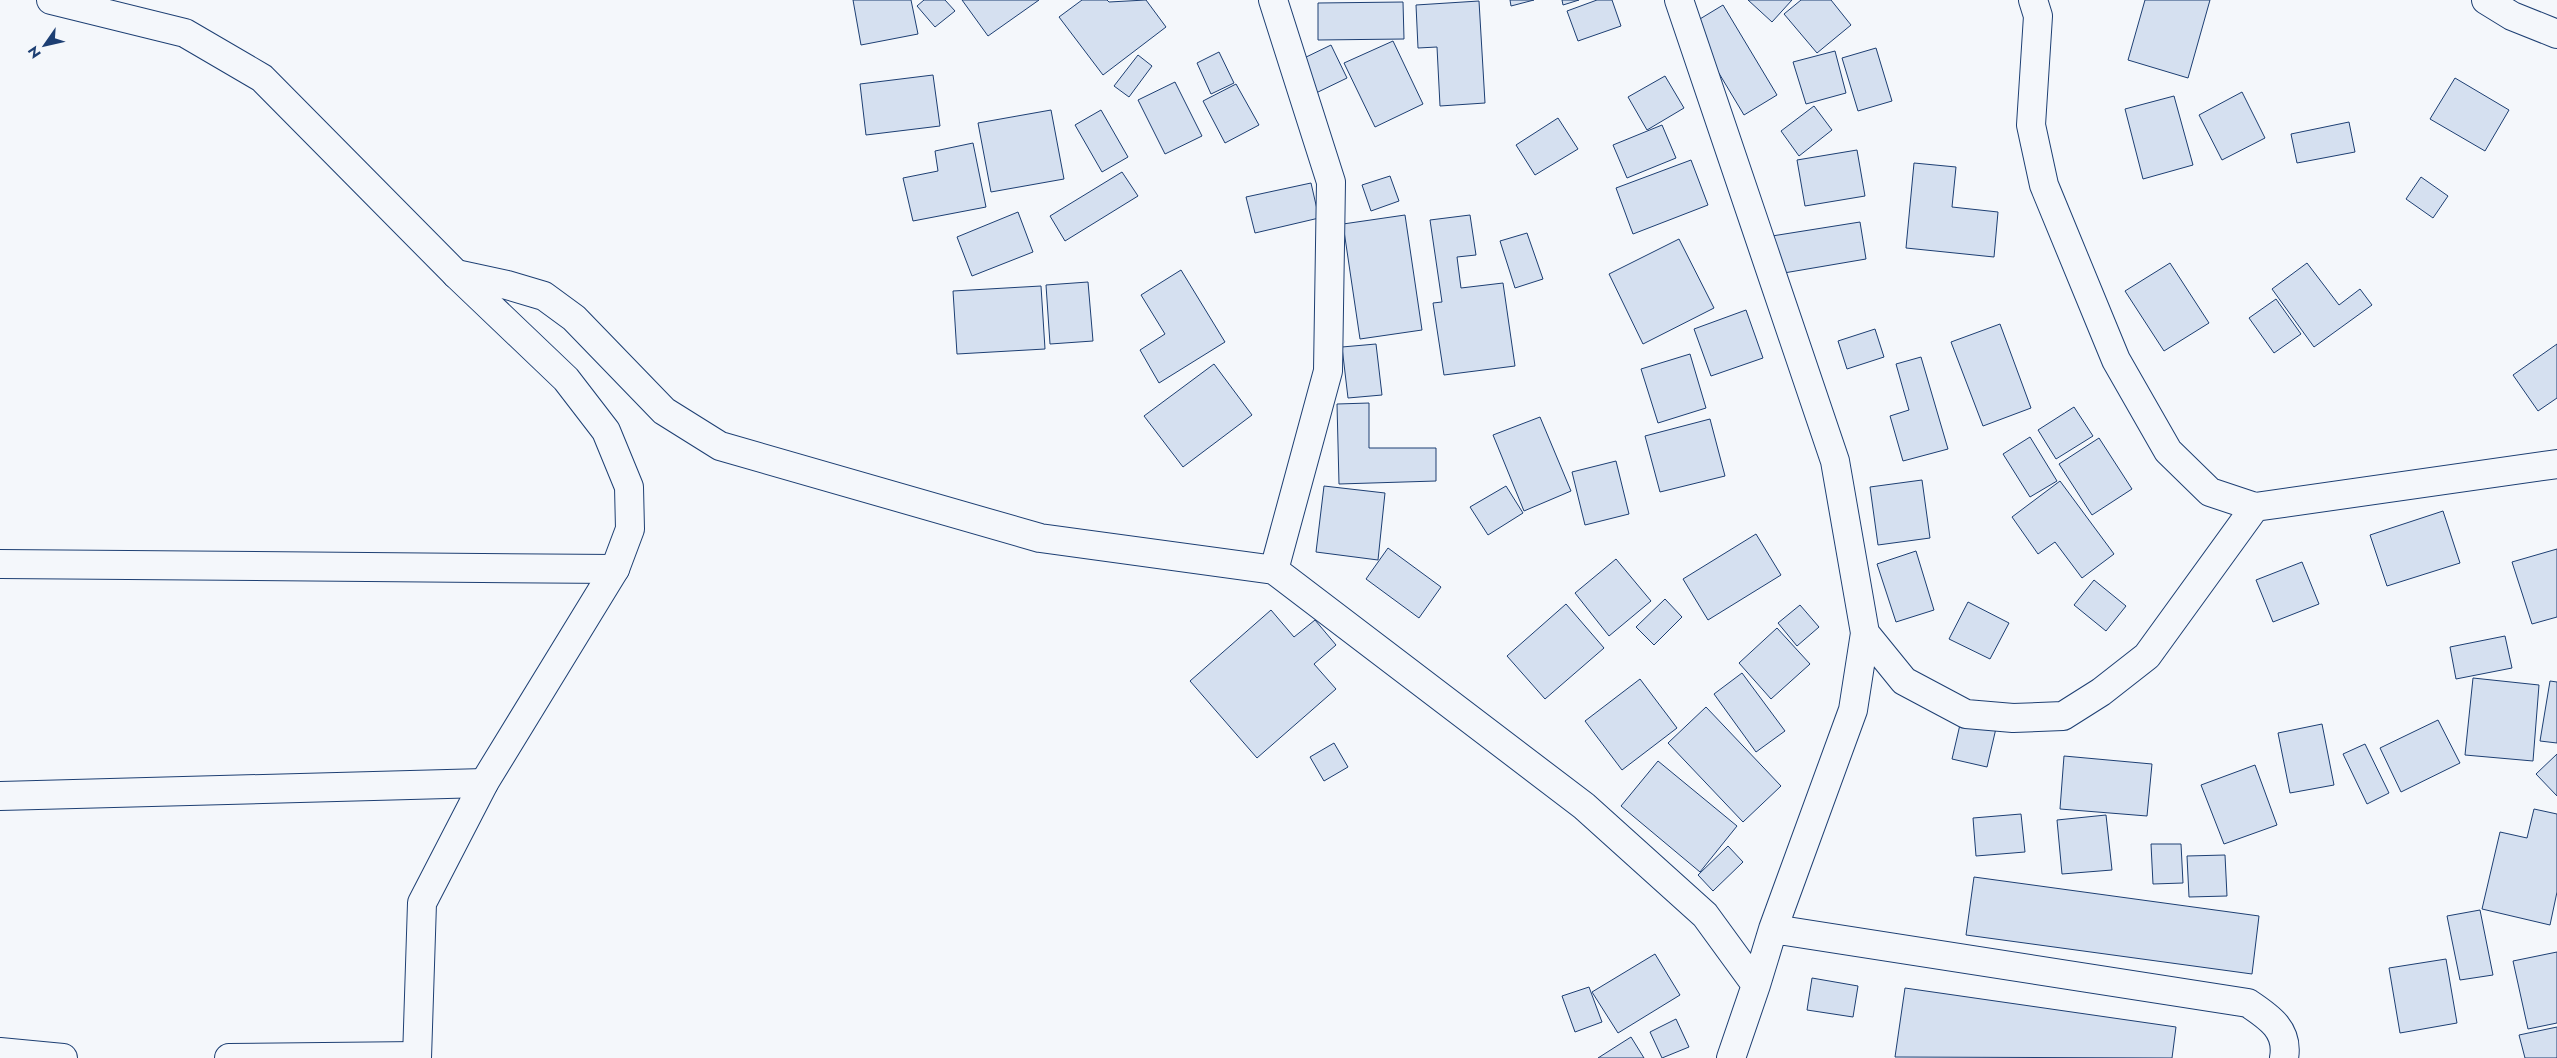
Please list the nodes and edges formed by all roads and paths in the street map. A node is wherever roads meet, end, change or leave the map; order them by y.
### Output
1 (51, 0) edge
2 (1273, 0) edge
3 (1679, 0) edge
4 (2033, 0) edge
5 (2486, 0) edge
6 (2557, 34) edge
7 (456, 274) junction
8 (2557, 464) edge
9 (2255, 507) junction
10 (0, 564) edge
11 (614, 569) junction
12 (1274, 570) junction
13 (1865, 633) junction
14 (484, 783) junction
15 (0, 796) edge
16 (1774, 929) junction
17 (1756, 985) junction
18 (0, 1052) edge
19 (417, 1057) edge
20 (64, 1058) edge
21 (229, 1058) edge
22 (1731, 1058) edge
23 (2284, 1058) edge

1 - 7 street
2 - 12 street
3 - 13 street
4 - 9 street
5 - 6 street
7 - 11 street
7 - 12 street
8 - 9 street
9 - 13 street
10 - 11 street
11 - 14 street
12 - 17 street
13 - 16 street
14 - 15 street
14 - 19 street
16 - 17 street
16 - 23 street
17 - 22 street
18 - 20 street
19 - 21 street

